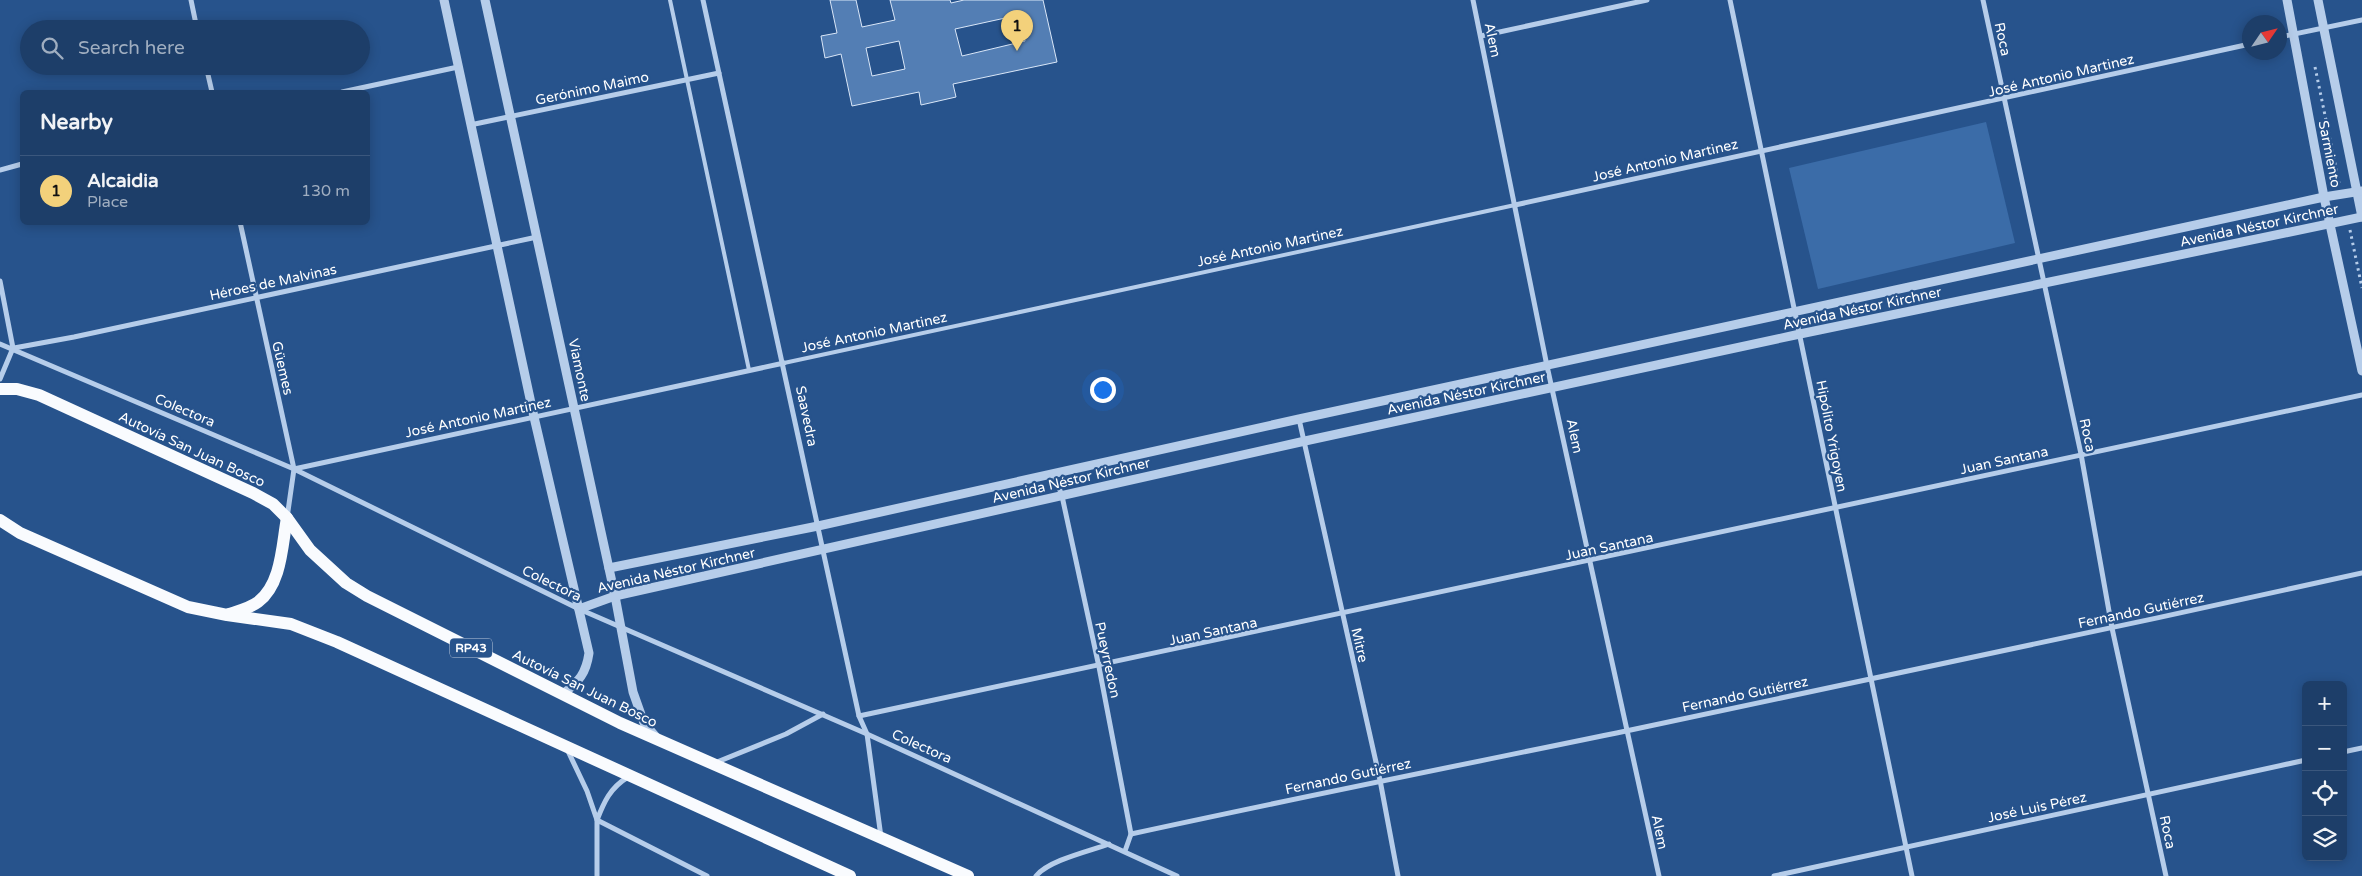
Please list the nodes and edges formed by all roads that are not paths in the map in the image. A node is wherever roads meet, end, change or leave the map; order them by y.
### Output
1 (191, 0) edge
2 (444, 0) edge
3 (485, 0) edge
4 (670, 0) edge
5 (703, 0) edge
6 (1473, 0) edge
7 (1647, 0) edge
8 (1730, 0) edge
9 (1983, 0) edge
10 (2286, 0) edge
11 (2318, 0) edge
12 (195, 20) edge
13 (2362, 20) edge
14 (2323, 28) junction
15 (2293, 34) junction
16 (2287, 35) edge
17 (1481, 36) junction
18 (2242, 46) edge
19 (458, 67) junction
20 (719, 73) junction
21 (208, 75) edge
22 (687, 78) junction
23 (212, 90) edge
24 (351, 90) edge
25 (2004, 99) junction
26 (510, 117) junction
27 (470, 126) junction
28 (1762, 150) junction
29 (20, 165) edge
30 (0, 170) edge
31 (2360, 192) edge
32 (2324, 197) junction
33 (1515, 205) junction
34 (2362, 217) edge
35 (2330, 224) junction
36 (241, 225) edge
37 (536, 237) junction
38 (497, 245) junction
39 (2038, 260) junction
40 (0, 282) edge
41 (2044, 285) junction
42 (255, 298) junction
43 (1794, 312) junction
44 (1800, 334) junction
45 (0, 344) edge
46 (13, 348) junction
47 (784, 363) junction
48 (1547, 366) junction
49 (749, 370) junction
50 (2362, 371) edge
51 (0, 379) edge
52 (1553, 388) junction
53 (0, 389) edge
54 (2362, 395) edge
55 (574, 408) junction
56 (534, 417) junction
57 (1299, 419) junction
58 (1305, 441) junction
59 (2081, 454) junction
60 (294, 469) junction
61 (1054, 474) junction
62 (1062, 496) junction
63 (1835, 509) junction
64 (287, 518) junction
65 (0, 520) edge
66 (818, 526) junction
67 (822, 550) junction
68 (1590, 562) junction
69 (609, 568) junction
70 (2362, 573) edge
71 (615, 596) junction
72 (579, 609) junction
73 (1341, 614) junction
74 (227, 615) junction
75 (621, 627) junction
76 (2112, 628) junction
77 (1099, 667) junction
78 (1872, 678) junction
79 (563, 694) junction
80 (823, 714) junction
81 (859, 716) junction
82 (1626, 730) junction
83 (868, 734) junction
84 (660, 741) junction
85 (566, 746) junction
86 (2362, 748) edge
87 (2347, 751) edge
88 (2302, 761) edge
89 (712, 764) junction
90 (630, 775) junction
91 (1380, 780) junction
92 (2148, 794) junction
93 (596, 820) junction
94 (1131, 834) junction
95 (881, 838) junction
96 (1109, 844) junction
97 (1906, 846) junction
98 (1124, 851) junction
99 (597, 876) edge
100 (707, 876) edge
101 (850, 876) edge
102 (968, 876) edge
103 (1036, 876) edge
104 (1177, 876) edge
105 (1398, 876) edge
106 (1658, 876) edge
107 (1774, 876) edge
108 (1912, 876) edge
109 (2166, 876) edge

1 - 12 street
2 - 19 street
3 - 26 street, Viamonte
4 - 22 lane
5 - 20 street, Saavedra
6 - 17 street, Alem
7 - 17 street
8 - 28 street, Hipólito Yrigoyen
9 - 25 street, Roca
10 - 15 street, Sarmiento
11 - 14 street, Sarmiento
13 - 14 street
14 - 15 street
14 - 31 street, Sarmiento
15 - 16 street
15 - 32 street, Sarmiento
17 - 33 street, Alem
18 - 25 street, José Antonio Martinez
19 - 24 street
19 - 27 street
20 - 22 street, Gerónimo Maimo
20 - 47 street, Saavedra
21 - 23 street
22 - 26 street, Gerónimo Maimo
22 - 49 lane
25 - 28 street, José Antonio Martinez
25 - 39 street, Roca
26 - 27 street, Gerónimo Maimo
26 - 37 street, Viamonte
27 - 38 street
28 - 33 street, José Antonio Martinez
28 - 43 street, Hipólito Yrigoyen
29 - 30 street
31 - 32 street, Avenida Néstor Kirchner
31 - 34 street, Sarmiento
32 - 35 street, Sarmiento
32 - 39 street, Avenida Néstor Kirchner
33 - 47 lane, José Antonio Martinez
33 - 48 street, Alem
34 - 35 street, Avenida Néstor Kirchner
35 - 41 street, Avenida Néstor Kirchner
35 - 50 street, Sarmiento
36 - 42 street, Güemes
37 - 38 street, Héroes de Malvinas
37 - 55 street, Viamonte
38 - 42 street, Héroes de Malvinas
38 - 56 street
39 - 41 street, Roca
39 - 43 street, Avenida Néstor Kirchner
40 - 46 street
41 - 44 street, Avenida Néstor Kirchner
41 - 59 street, Roca
42 - 46 street, Héroes de Malvinas
42 - 60 street, Güemes
43 - 44 street, Hipólito Yrigoyen
43 - 48 street, Avenida Néstor Kirchner
44 - 52 street, Avenida Néstor Kirchner
44 - 63 street, Hipólito Yrigoyen
45 - 46 street, Colectora
46 - 51 street
46 - 60 street, Colectora
47 - 49 street, José Antonio Martinez
47 - 66 street, Saavedra
48 - 52 street, Alem
48 - 57 street, Avenida Néstor Kirchner
49 - 55 street, José Antonio Martinez
52 - 58 street, Avenida Néstor Kirchner
52 - 68 street, Alem
53 - 64 main road, Autovía San Juan Bosco / RP43
54 - 59 street, Juan Santana
55 - 56 street, José Antonio Martinez
55 - 69 street, Viamonte
56 - 60 street, José Antonio Martinez
56 - 72 street
57 - 58 street, Mitre
57 - 61 street, Avenida Néstor Kirchner
58 - 62 street, Avenida Néstor Kirchner
58 - 73 street, Mitre
59 - 63 street, Juan Santana
59 - 76 street, Roca
60 - 64 street, Güemes
60 - 72 street, Colectora
61 - 62 street, Pueyrredon
61 - 66 street, Avenida Néstor Kirchner
62 - 67 street, Avenida Néstor Kirchner
62 - 77 street, Pueyrredon
63 - 68 street, Juan Santana
63 - 78 street, Hipólito Yrigoyen
64 - 74 main road
64 - 79 main road, Autovía San Juan Bosco / RP43
65 - 74 main road
66 - 67 street, Saavedra
66 - 69 street, Avenida Néstor Kirchner
67 - 71 street, Avenida Néstor Kirchner
67 - 81 street, Saavedra
68 - 73 street, Juan Santana
68 - 82 street, Alem
69 - 71 street, Viamonte
70 - 76 street, Fernando Gutiérrez
71 - 72 street, Avenida Néstor Kirchner
71 - 75 street, Viamonte
72 - 75 street, Colectora
72 - 79 street
73 - 77 street, Juan Santana
73 - 91 street, Mitre
74 - 85 main road
75 - 80 street, Colectora
75 - 84 street, Viamonte
76 - 78 street, Fernando Gutiérrez
76 - 92 street, Roca
77 - 81 street, Juan Santana
77 - 94 street, Pueyrredon
78 - 82 street, Fernando Gutiérrez
78 - 97 street, Hipólito Yrigoyen
79 - 84 main road, Autovía San Juan Bosco / RP43
80 - 83 street, Colectora
80 - 89 street
81 - 83 street, Saavedra
82 - 91 street, Fernando Gutiérrez
82 - 106 street, Alem
83 - 95 street, Saavedra
83 - 96 street, Colectora
84 - 89 main road, Autovía San Juan Bosco / RP43
85 - 90 main road
85 - 93 street
86 - 87 street
88 - 92 street, José Luis Pérez
89 - 95 main road, Autovía San Juan Bosco / RP43
90 - 93 street
90 - 101 main road
91 - 94 street, Fernando Gutiérrez
91 - 105 street, Mitre
92 - 97 street, José Luis Pérez
92 - 109 street, Roca
93 - 99 street
93 - 100 street
94 - 98 street
95 - 102 main road, Autovía San Juan Bosco / RP43
96 - 98 street, Colectora
96 - 103 street
97 - 107 street, José Luis Pérez
97 - 108 street, Hipólito Yrigoyen
98 - 104 street, Colectora

